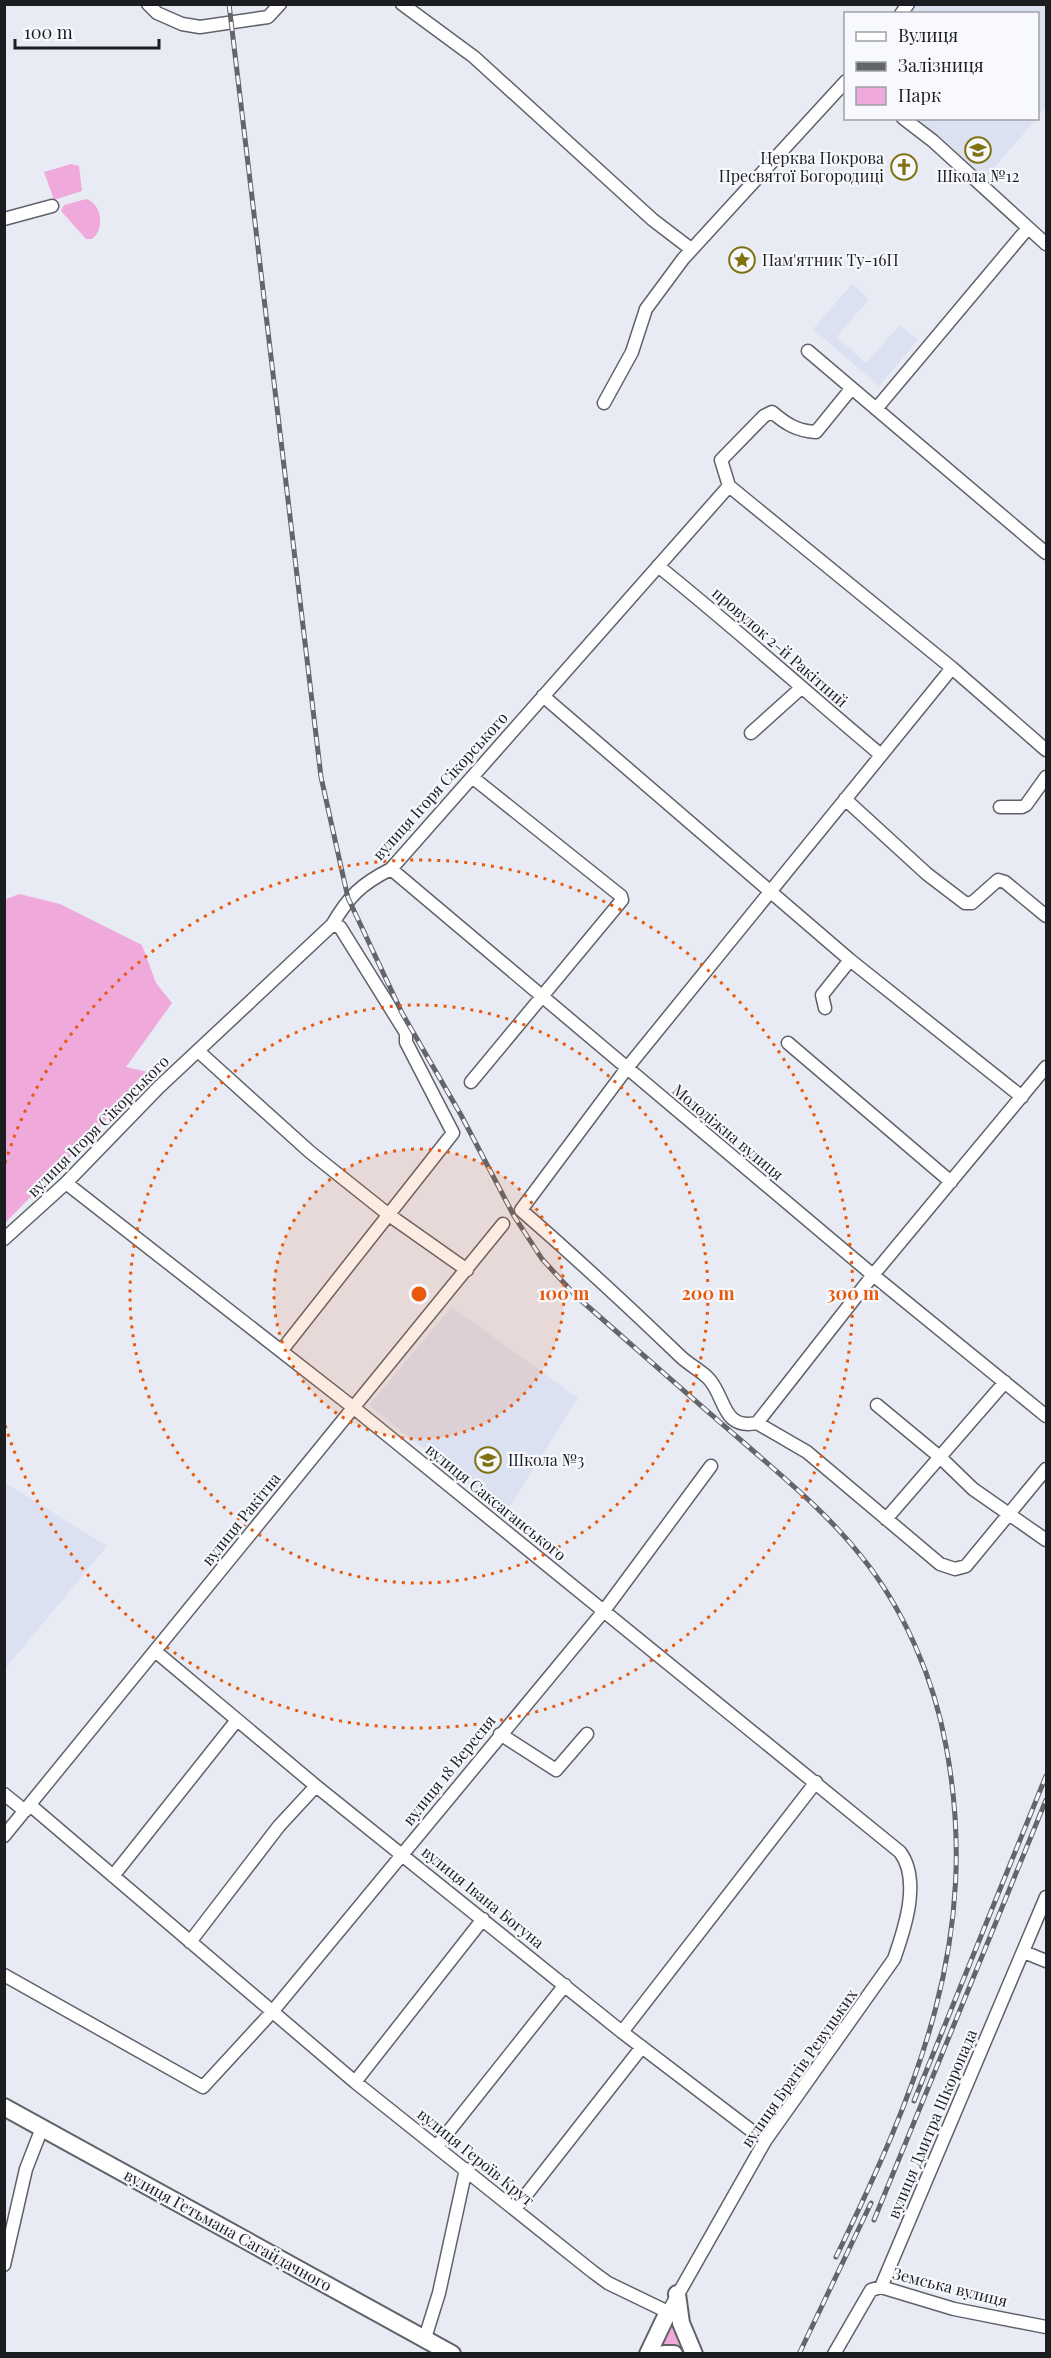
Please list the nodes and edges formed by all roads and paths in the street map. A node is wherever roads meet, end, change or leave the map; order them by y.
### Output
1 (148, 4) edge
2 (280, 4) edge
3 (402, 4) edge
4 (844, 83) edge
5 (906, 120) edge
6 (52, 206) dead end
7 (4, 219) edge
8 (1028, 228) junction
9 (1047, 244) edge
10 (691, 249) junction
11 (808, 351) dead end
12 (851, 389) junction
13 (604, 403) dead end
14 (876, 410) junction
15 (729, 486) junction
16 (1047, 553) edge
17 (658, 567) junction
18 (952, 668) junction
19 (801, 689) junction
20 (543, 696) junction
21 (751, 733) dead end
22 (1047, 750) edge
23 (881, 755) junction
24 (472, 777) junction
25 (1047, 777) edge
26 (845, 799) junction
27 (1000, 807) dead end
28 (391, 869) junction
29 (770, 890) junction
30 (1047, 916) edge
31 (332, 925) junction
32 (850, 960) junction
33 (542, 997) junction
34 (825, 1008) dead end
35 (788, 1043) dead end
36 (198, 1051) junction
37 (1047, 1067) edge
38 (627, 1068) junction
39 (471, 1082) dead end
40 (1022, 1097) junction
41 (951, 1182) junction
42 (66, 1183) junction
43 (388, 1215) junction
44 (503, 1224) dead end
45 (4, 1239) edge
46 (467, 1270) junction
47 (873, 1275) junction
48 (282, 1350) junction
49 (1005, 1382) junction
50 (877, 1405) dead end
51 (354, 1408) junction
52 (1047, 1416) edge
53 (757, 1423) junction
54 (941, 1458) junction
55 (711, 1466) dead end
56 (1047, 1470) edge
57 (1007, 1515) junction
58 (885, 1519) junction
59 (1047, 1540) edge
60 (603, 1612) junction
61 (155, 1651) junction
62 (237, 1720) junction
63 (500, 1734) junction
64 (586, 1734) dead end
65 (816, 1782) junction
66 (316, 1785) junction
67 (4, 1794) edge
68 (28, 1808) junction
69 (4, 1836) edge
70 (900, 1852) joint
71 (403, 1853) junction
72 (113, 1876) junction
73 (1047, 1897) edge
74 (483, 1919) junction
75 (190, 1942) junction
76 (1023, 1952) junction
77 (1047, 1961) edge
78 (4, 1975) edge
79 (565, 1985) junction
80 (272, 2012) junction
81 (622, 2032) junction
82 (642, 2047) junction
83 (355, 2082) junction
84 (4, 2107) edge
85 (42, 2128) junction
86 (765, 2141) junction
87 (437, 2146) junction
88 (466, 2169) junction
89 (515, 2209) junction
90 (5, 2258) edge
91 (881, 2287) junction
92 (677, 2294) junction
93 (668, 2312) junction
94 (1047, 2327) edge
95 (425, 2338) junction
96 (452, 2354) edge
97 (648, 2354) edge
98 (664, 2354) edge
99 (674, 2354) edge
100 (694, 2354) edge
101 (834, 2354) edge

1 - 2 street
3 - 10 street
4 - 10 street
5 - 8 street
6 - 7 street
8 - 9 street
8 - 14 street
10 - 13 street
11 - 12 street
12 - 14 street
12 - 15 street
14 - 16 street
15 - 17 street, вулиця Ігоря Сікорського
15 - 18 street
17 - 19 street, провулок 2-й Ракітний
17 - 20 street, вулиця Ігоря Сікорського
18 - 22 street
18 - 23 street
19 - 21 street
19 - 23 street, провулок 2-й Ракітний
20 - 24 street, вулиця Ігоря Сікорського
20 - 29 street
23 - 26 street
24 - 28 street, вулиця Ігоря Сікорського
24 - 33 street
25 - 27 street
26 - 29 street
26 - 30 street
28 - 31 street, вулиця Ігоря Сікорського
28 - 33 street, Молодіжна вулиця
29 - 32 street
29 - 38 street
31 - 36 street, вулиця Ігоря Сікорського
31 - 43 street
32 - 34 street
32 - 40 street
33 - 38 street, Молодіжна вулиця
33 - 39 street
35 - 41 street
36 - 42 street, вулиця Ігоря Сікорського
36 - 43 street
37 - 40 street
38 - 47 street, Молодіжна вулиця
38 - 53 street
40 - 41 street
41 - 47 street
42 - 45 street, вулиця Ігоря Сікорського
42 - 48 street, вулиця Саксаганського
43 - 46 street
43 - 48 street
44 - 46 street, вулиця Ракітна
46 - 51 street, вулиця Ракітна
47 - 49 street, Молодіжна вулиця
47 - 53 street
48 - 51 street, вулиця Саксаганського
49 - 52 street, Молодіжна вулиця
49 - 54 street
50 - 54 street
51 - 60 street, вулиця Саксаганського
51 - 61 street, вулиця Ракітна
53 - 58 street
54 - 57 street
54 - 58 street
55 - 60 street, вулиця 18 Вересня
56 - 57 street
57 - 58 street
57 - 59 street
60 - 63 street, вулиця 18 Вересня
60 - 65 street, вулиця Саксаганського
61 - 62 street, вулиця Івана Богуна
61 - 68 street, вулиця Ракітна
62 - 66 street, вулиця Івана Богуна
62 - 72 street
63 - 64 street
63 - 71 street, вулиця 18 Вересня
65 - 70 street, вулиця Саксаганського
65 - 81 street
66 - 71 street, вулиця Івана Богуна
66 - 75 street
67 - 68 street, вулиця Героїв Крут
68 - 69 street, вулиця Ракітна
68 - 72 street, вулиця Героїв Крут
70 - 86 street, вулиця Братів Ревуцьких
71 - 74 street, вулиця Івана Богуна
71 - 80 street, вулиця 18 Вересня
72 - 75 street, вулиця Героїв Крут
73 - 76 street, вулиця Дмитра Шкоропада
74 - 79 street, вулиця Івана Богуна
74 - 83 street
75 - 80 street, вулиця Героїв Крут
76 - 77 street
76 - 91 street, вулиця Дмитра Шкоропада
78 - 80 street, вулиця 18 Вересня
79 - 81 street, вулиця Івана Богуна
79 - 87 street
80 - 83 street, вулиця Героїв Крут
81 - 82 street, вулиця Івана Богуна
82 - 86 street, вулиця Івана Богуна
82 - 89 street
83 - 87 street, вулиця Героїв Крут
84 - 85 main road, вулиця Гетьмана Сагайдачного
85 - 90 street
85 - 95 main road, вулиця Гетьмана Сагайдачного
86 - 92 street, вулиця Братів Ревуцьких
87 - 88 street, вулиця Героїв Крут
88 - 89 street, вулиця Героїв Крут
88 - 95 street
89 - 93 street, вулиця Героїв Крут
91 - 94 street, Земська вулиця
91 - 101 street, вулиця Дмитра Шкоропада
92 - 93 street, вулиця Братів Ревуцьких
92 - 100 main road
93 - 97 main road
95 - 96 main road, вулиця Гетьмана Сагайдачного
98 - 99 main road

